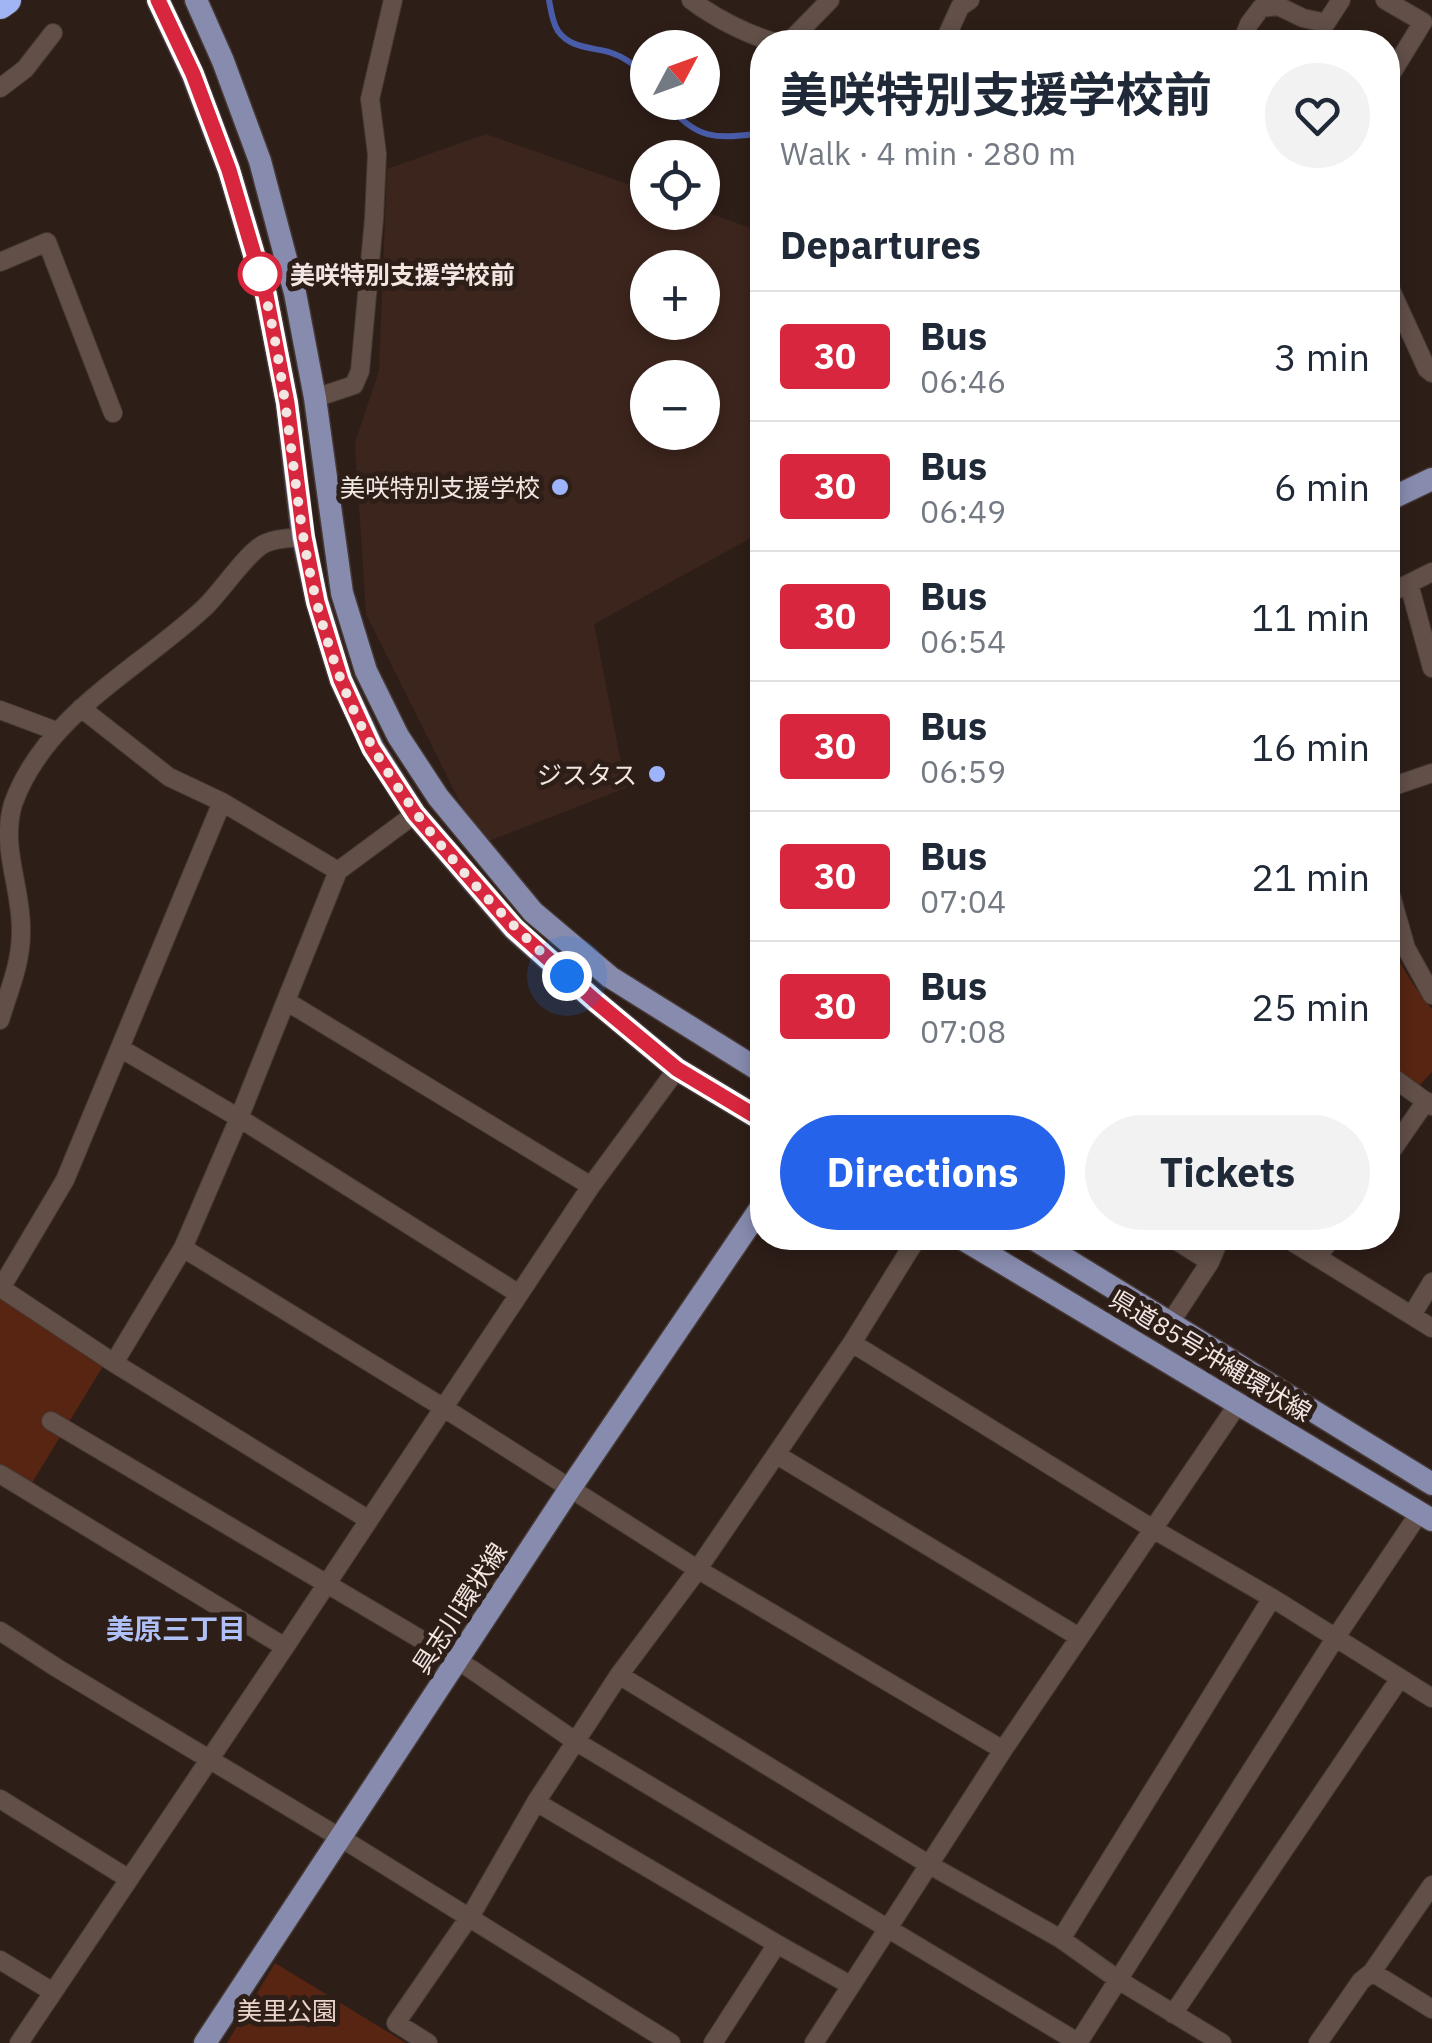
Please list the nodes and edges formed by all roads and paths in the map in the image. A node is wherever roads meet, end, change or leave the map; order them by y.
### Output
1 (7, 0) edge
2 (158, 0) edge
3 (196, 0) edge
4 (394, 0) edge
5 (830, 0) edge
6 (970, 0) edge
7 (1341, 0) edge
8 (1385, 0) edge
9 (699, 2) edge
10 (0, 5) edge
11 (801, 30) edge
12 (949, 30) edge
13 (1248, 30) edge
14 (750, 32) edge
15 (53, 33) dead end
16 (1400, 59) edge
17 (0, 88) edge
18 (0, 262) edge
19 (1400, 310) edge
20 (1432, 373) edge
21 (314, 398) junction
22 (113, 413) dead end
23 (1432, 479) edge
24 (1400, 494) edge
25 (304, 537) junction
26 (1432, 572) edge
27 (1408, 584) junction
28 (1400, 588) edge
29 (1432, 668) edge
30 (82, 708) junction
31 (0, 710) edge
32 (56, 731) junction
33 (1432, 774) edge
34 (1400, 784) edge
35 (222, 802) junction
36 (415, 814) junction
37 (338, 871) junction
38 (1400, 927) edge
39 (1432, 995) edge
40 (286, 1002) junction
41 (0, 1020) edge
42 (120, 1048) junction
43 (750, 1065) edge
44 (677, 1069) junction
45 (1400, 1082) edge
46 (1429, 1103) edge
47 (750, 1113) edge
48 (239, 1118) junction
49 (1400, 1140) edge
50 (590, 1186) junction
51 (750, 1224) edge
52 (183, 1248) junction
53 (910, 1250) edge
54 (981, 1250) edge
55 (1051, 1250) edge
56 (1191, 1250) edge
57 (1215, 1250) edge
58 (1307, 1250) edge
59 (1322, 1250) edge
60 (1318, 1256) junction
61 (1210, 1262) junction
62 (1432, 1282) edge
63 (1, 1289) edge
64 (519, 1294) junction
65 (1412, 1315) junction
66 (1170, 1323) junction
67 (1432, 1328) edge
68 (852, 1343) junction
69 (114, 1362) junction
70 (1238, 1404) junction
71 (444, 1408) junction
72 (51, 1421) dead end
73 (777, 1456) junction
74 (0, 1474) edge
75 (1432, 1484) edge
76 (569, 1490) junction
77 (1426, 1516) edge
78 (369, 1520) junction
79 (1153, 1528) junction
80 (698, 1570) junction
81 (327, 1584) junction
82 (1272, 1598) junction
83 (0, 1631) edge
84 (1079, 1637) junction
85 (1336, 1637) junction
86 (285, 1646) junction
87 (457, 1660) junction
88 (619, 1675) junction
89 (1400, 1678) junction
90 (1432, 1698) edge
91 (575, 1741) junction
92 (1002, 1750) junction
93 (209, 1759) junction
94 (0, 1799) edge
95 (536, 1802) junction
96 (341, 1838) junction
97 (928, 1864) junction
98 (129, 1879) junction
99 (1432, 1885) edge
100 (469, 1918) junction
101 (888, 1926) junction
102 (1061, 1939) junction
103 (778, 1944) junction
104 (0, 1960) edge
105 (1372, 1972) junction
106 (1120, 1980) junction
107 (850, 1985) junction
108 (53, 1992) junction
109 (1432, 2009) edge
110 (1174, 2014) junction
111 (20, 2043) edge
112 (206, 2043) edge
113 (428, 2043) edge
114 (671, 2043) edge
115 (713, 2043) edge
116 (814, 2043) edge
117 (1078, 2043) edge
118 (1222, 2043) edge
119 (1318, 2043) edge

1 - 10 highway
2 - 25 main road
3 - 21 main road
4 - 21 street
5 - 11 street
6 - 12 street
7 - 13 street
8 - 16 street
9 - 14 street
15 - 17 street
18 - 22 street
19 - 20 street
21 - 43 main road
23 - 24 main road
25 - 30 street
25 - 36 main road
26 - 27 street
27 - 28 street
27 - 29 street
30 - 32 street
30 - 35 street
31 - 32 street
32 - 41 street
33 - 34 street
35 - 37 street
35 - 42 street
36 - 37 street
36 - 44 main road
37 - 40 street
38 - 39 street
40 - 48 street
40 - 50 street
42 - 48 street
42 - 63 street
44 - 47 main road
44 - 50 street
45 - 46 street
46 - 49 street
48 - 52 street
48 - 64 street
50 - 64 street
51 - 76 main road, 具志川環状線
52 - 69 street
52 - 71 street
53 - 68 street
54 - 70 main road, 県道85号沖縄環状線
55 - 66 main road, 県道85号沖縄環状線
56 - 61 street
57 - 61 street
58 - 60 street
59 - 60 street
60 - 65 street
61 - 66 street
62 - 65 street
63 - 69 street
64 - 71 street
65 - 67 street
66 - 75 main road, 県道85号沖縄環状線
68 - 73 street
68 - 79 street
69 - 78 street
70 - 77 main road, 県道85号沖縄環状線
70 - 79 street
71 - 76 street
71 - 78 street
72 - 81 street
73 - 80 street
73 - 84 street
74 - 86 street
76 - 80 street
76 - 87 main road, 具志川環状線
77 - 85 street
78 - 81 street
79 - 82 street
79 - 84 street
80 - 88 street
80 - 92 street
81 - 86 street
81 - 87 street
82 - 85 street
82 - 102 street
83 - 93 street
84 - 92 street
85 - 89 street
85 - 106 street
86 - 93 street
87 - 91 street
87 - 96 main road, 具志川環状線
88 - 91 street
88 - 97 street
89 - 90 street
89 - 110 street
91 - 95 street
91 - 101 street
92 - 97 street
93 - 96 street
93 - 98 street
94 - 98 street
95 - 100 street
95 - 103 street
96 - 100 street
96 - 112 main road, 具志川環状線
97 - 101 street
97 - 102 street
98 - 108 street
99 - 105 street
100 - 113 street
100 - 114 street
101 - 107 street
101 - 117 street
102 - 106 street
103 - 107 street
103 - 115 street
104 - 108 street
105 - 109 street
105 - 119 street
106 - 110 street
106 - 117 street
107 - 116 street
108 - 111 street
110 - 118 street

